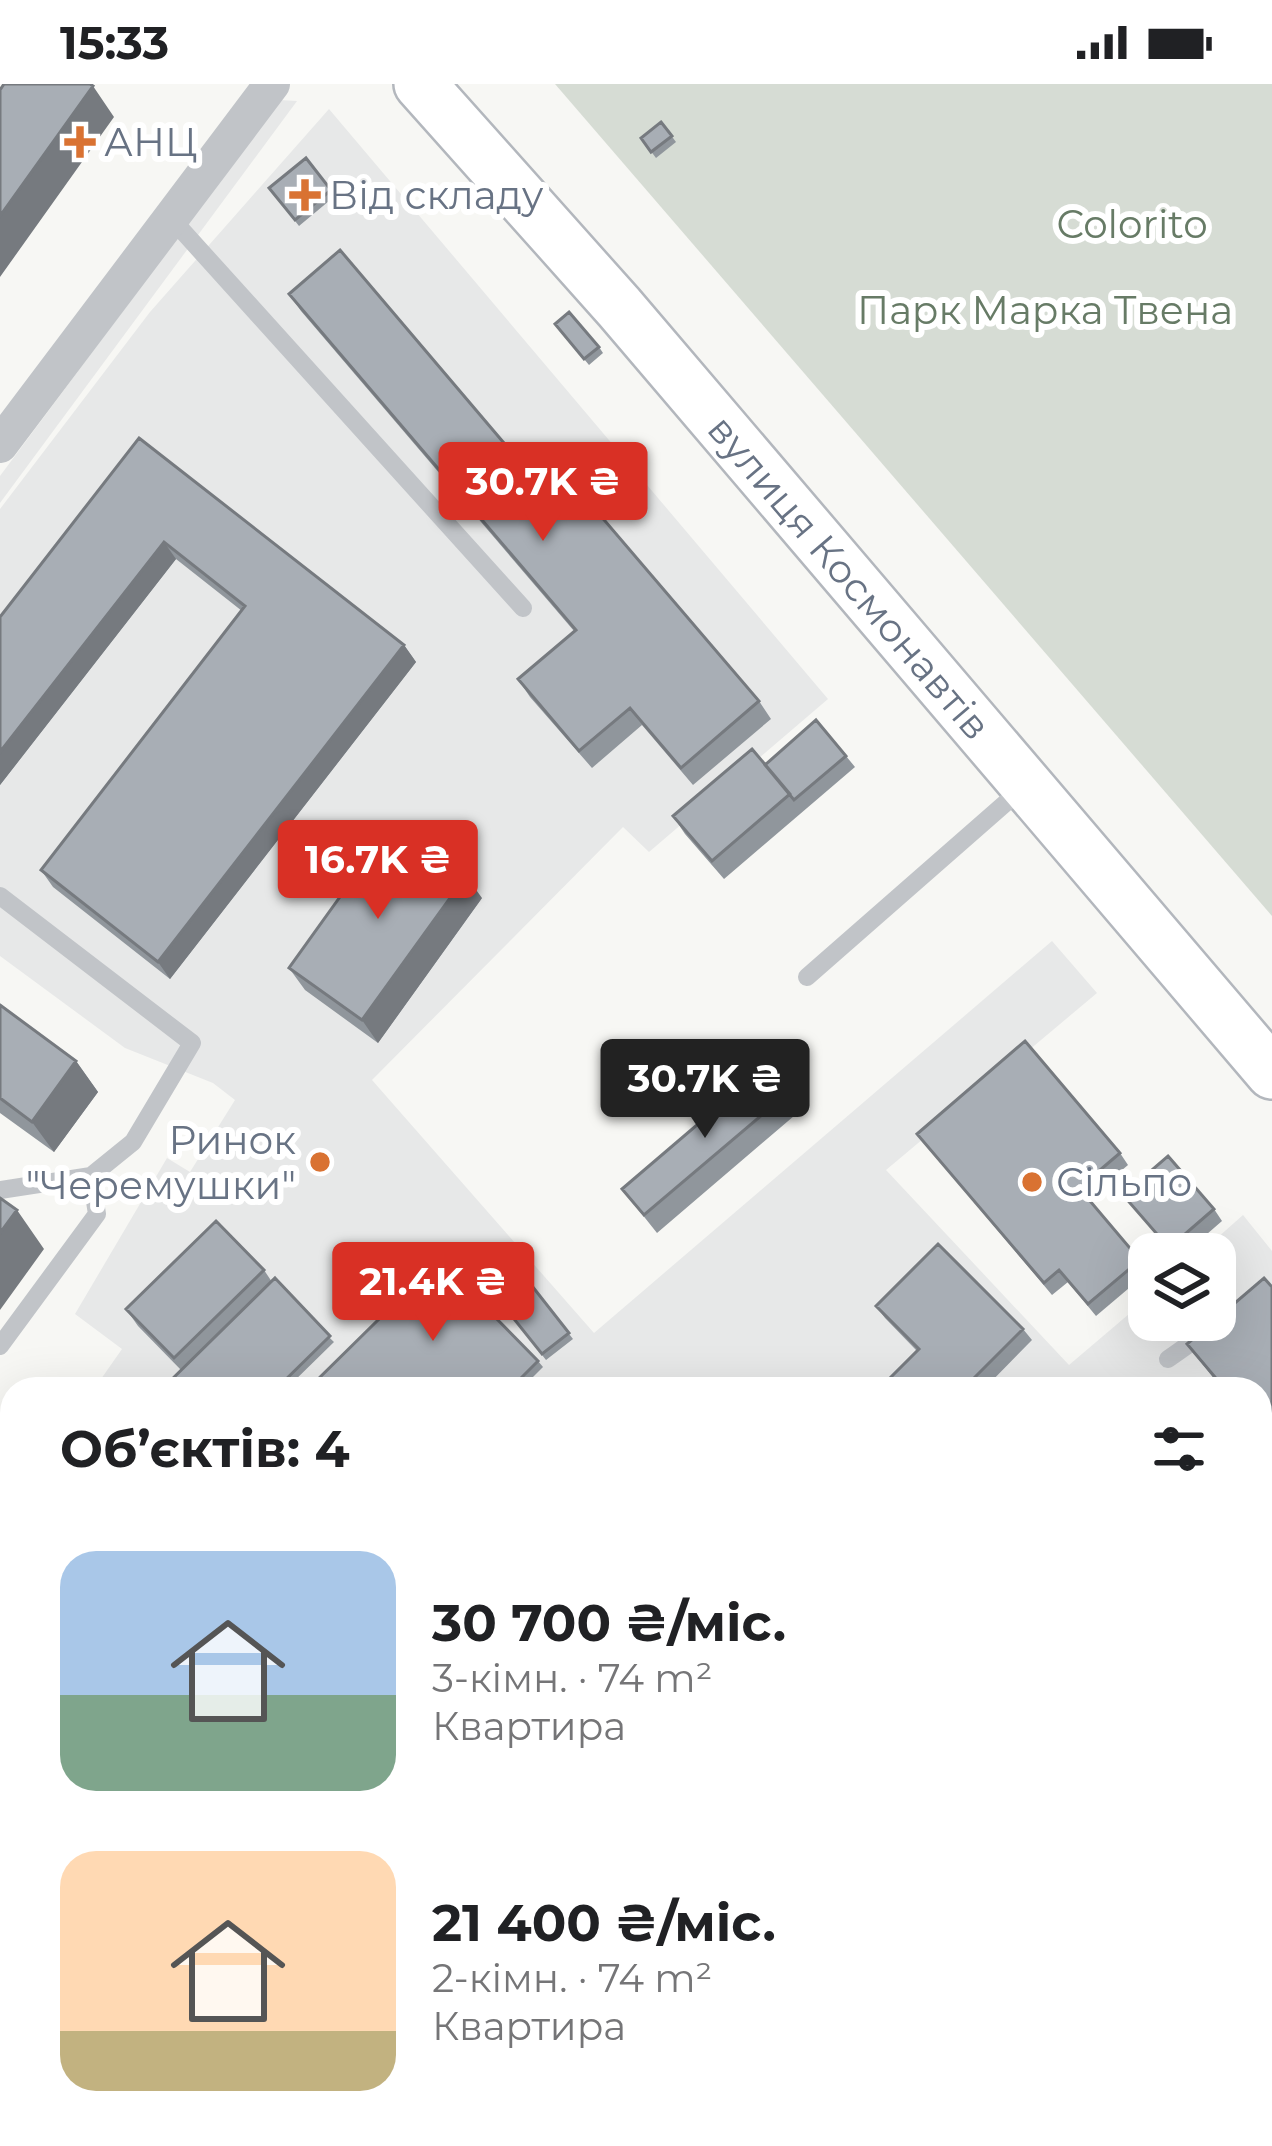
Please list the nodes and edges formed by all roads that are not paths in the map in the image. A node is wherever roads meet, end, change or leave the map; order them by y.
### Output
1 (272, 84) edge
2 (420, 84) edge
3 (170, 217) junction
4 (0, 445) edge
5 (523, 608) dead end
6 (1025, 786) junction
7 (0, 896) edge
8 (807, 977) dead end
9 (1272, 1072) edge
10 (92, 1176) junction
11 (0, 1190) edge
12 (1193, 1341) edge
13 (0, 1346) edge
14 (1168, 1359) dead end

1 - 3 street
2 - 6 main road, вулиця Космонавтів
3 - 4 street
3 - 5 lane
6 - 8 lane
6 - 9 main road, вулиця Космонавтів
7 - 10 lane
10 - 11 lane
10 - 13 lane
12 - 14 lane

